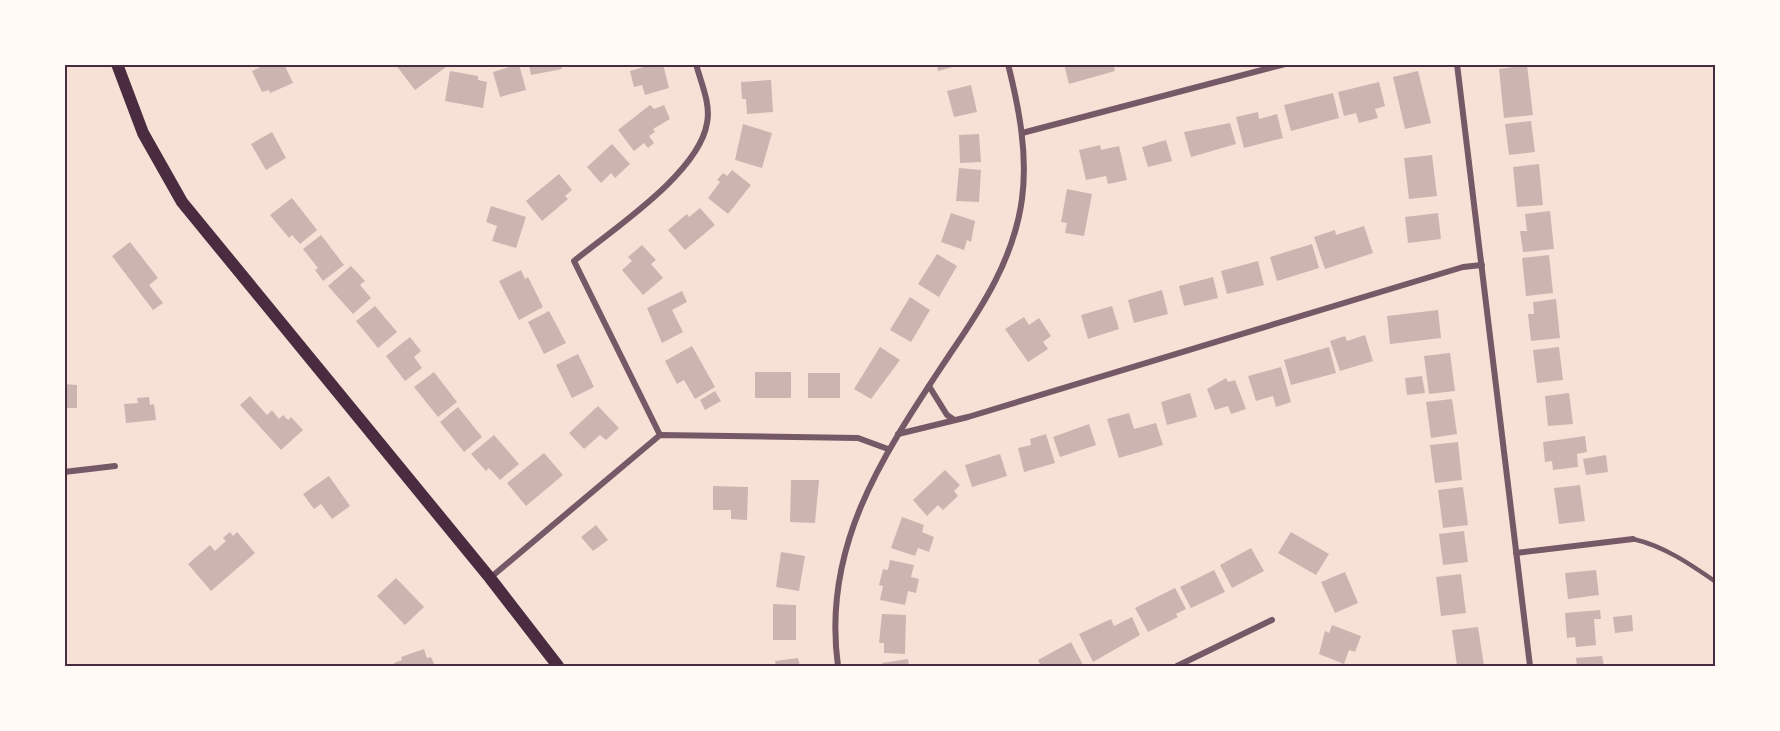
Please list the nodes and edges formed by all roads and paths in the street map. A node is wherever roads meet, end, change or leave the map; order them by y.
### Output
1 (117, 64) edge
2 (696, 64) edge
3 (1008, 64) edge
4 (1285, 64) edge
5 (1458, 64) edge
6 (1022, 132) junction
7 (1482, 265) junction
8 (929, 386) junction
9 (952, 418) junction
10 (898, 434) junction
11 (660, 435) junction
12 (888, 449) junction
13 (115, 466) dead end
14 (64, 472) edge
15 (1633, 539) joint
16 (1516, 554) junction
17 (490, 578) junction
18 (1716, 582) edge
19 (1272, 620) dead end
20 (558, 666) edge
21 (838, 666) edge
22 (1178, 666) edge
23 (1530, 666) edge

1 - 17 main road
2 - 11 street
3 - 6 street
4 - 6 street
5 - 7 street
6 - 8 street
7 - 9 street
7 - 16 street
8 - 9 street
8 - 10 street
9 - 10 street
10 - 12 street
11 - 12 street
11 - 17 street
12 - 21 street
13 - 14 street
15 - 16 street
15 - 18 lane
16 - 23 street
17 - 20 main road
19 - 22 street

